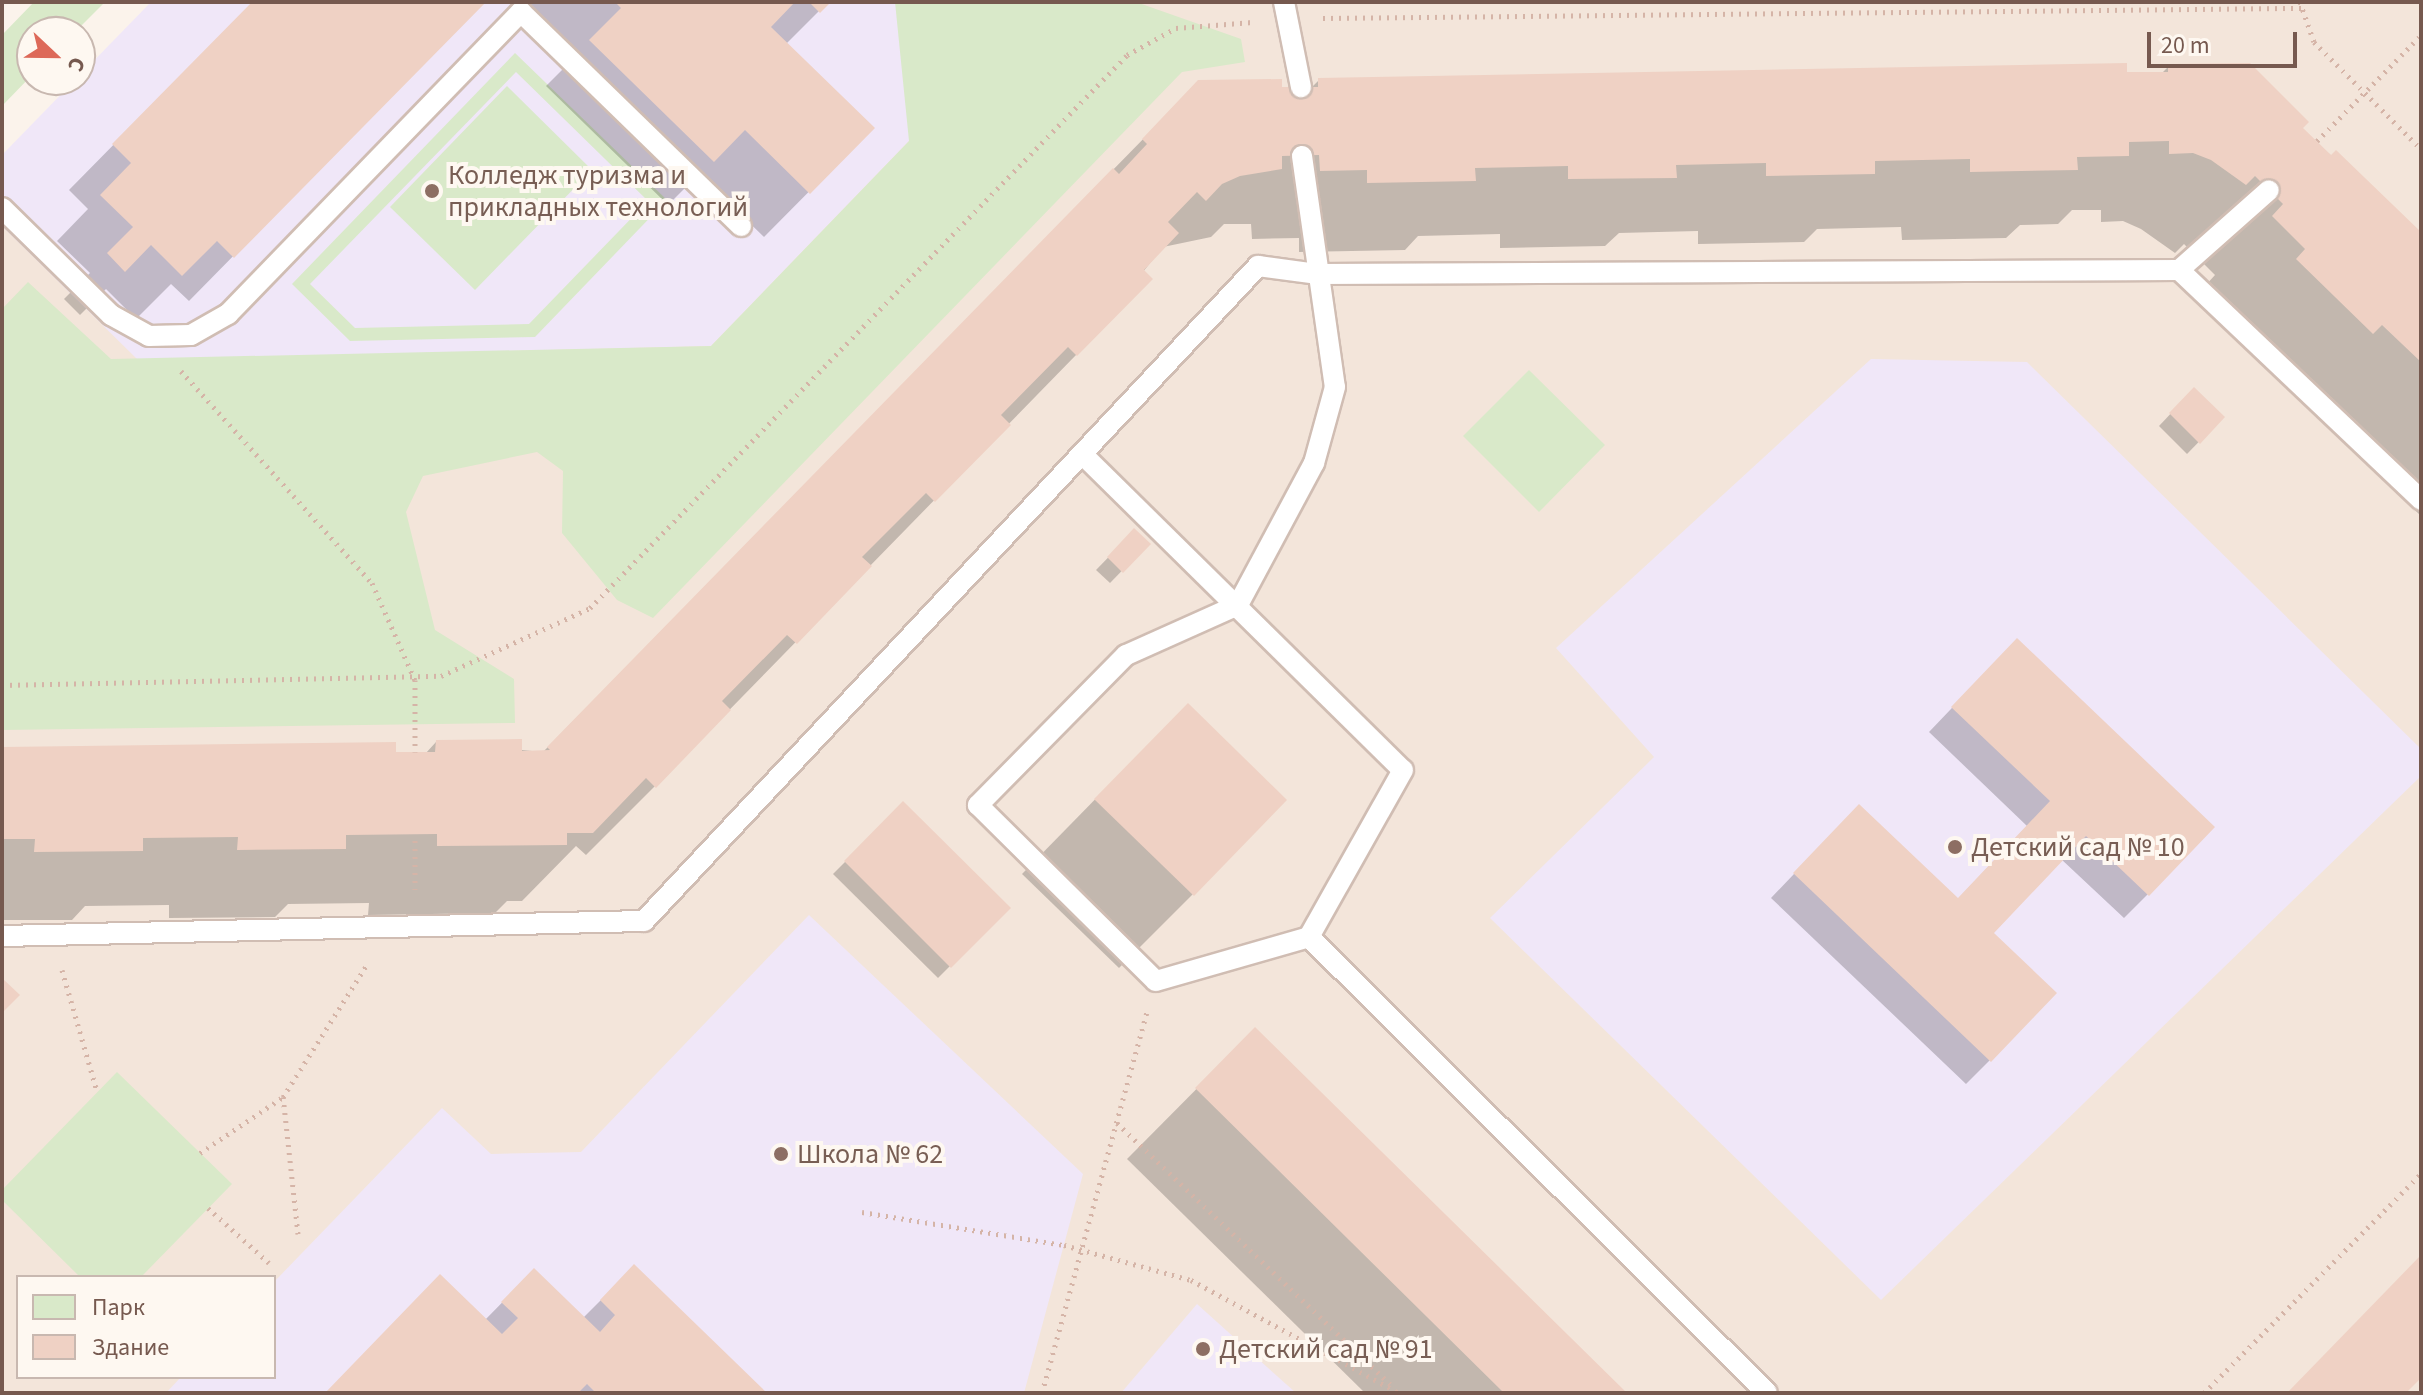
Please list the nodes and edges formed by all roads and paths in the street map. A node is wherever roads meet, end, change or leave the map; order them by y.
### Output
1 (2301, 5) edge
2 (1288, 10) edge
3 (2421, 35) edge
4 (1301, 87) dead end
5 (2364, 93) junction
6 (2317, 141) dead end
7 (2421, 149) edge
8 (1302, 156) dead end
9 (2269, 190) dead end
10 (2, 208) edge
11 (741, 226) dead end
12 (2179, 270) junction
13 (1318, 274) junction
14 (149, 336) junction
15 (1082, 454) junction
16 (2421, 500) edge
17 (1238, 605) junction
18 (415, 680) junction
19 (2, 685) edge
20 (415, 752) dead end
21 (415, 835) dead end
22 (392, 925) junction
23 (414, 926) junction
24 (51, 935) junction
25 (2, 936) edge
26 (1309, 937) junction
27 (1156, 981) junction
28 (97, 1091) dead end
29 (283, 1097) junction
30 (1117, 1123) junction
31 (200, 1153) dead end
32 (2421, 1174) edge
33 (208, 1208) dead end
34 (862, 1212) dead end
35 (298, 1234) dead end
36 (1081, 1251) junction
37 (269, 1263) dead end
38 (1042, 1393) edge
39 (1399, 1393) edge
40 (1767, 1393) edge
41 (2204, 1393) edge

1 - 2 path
1 - 5 path
2 - 4 lane
2 - 18 path
3 - 5 path
5 - 6 path
5 - 7 path
8 - 13 lane
9 - 12 lane
10 - 14 lane
11 - 14 lane
12 - 13 lane
12 - 16 lane
13 - 15 lane
13 - 17 lane
14 - 18 path
15 - 17 lane
15 - 23 lane
17 - 26 lane
17 - 27 lane
18 - 19 path
18 - 20 path
21 - 23 path
22 - 23 lane
22 - 24 lane
22 - 29 path
24 - 25 lane
24 - 28 path
26 - 27 lane
26 - 40 lane
27 - 30 path
29 - 31 path
29 - 35 path
30 - 36 path
30 - 39 path
32 - 41 path
33 - 37 path
34 - 36 path
36 - 38 path
36 - 39 path

